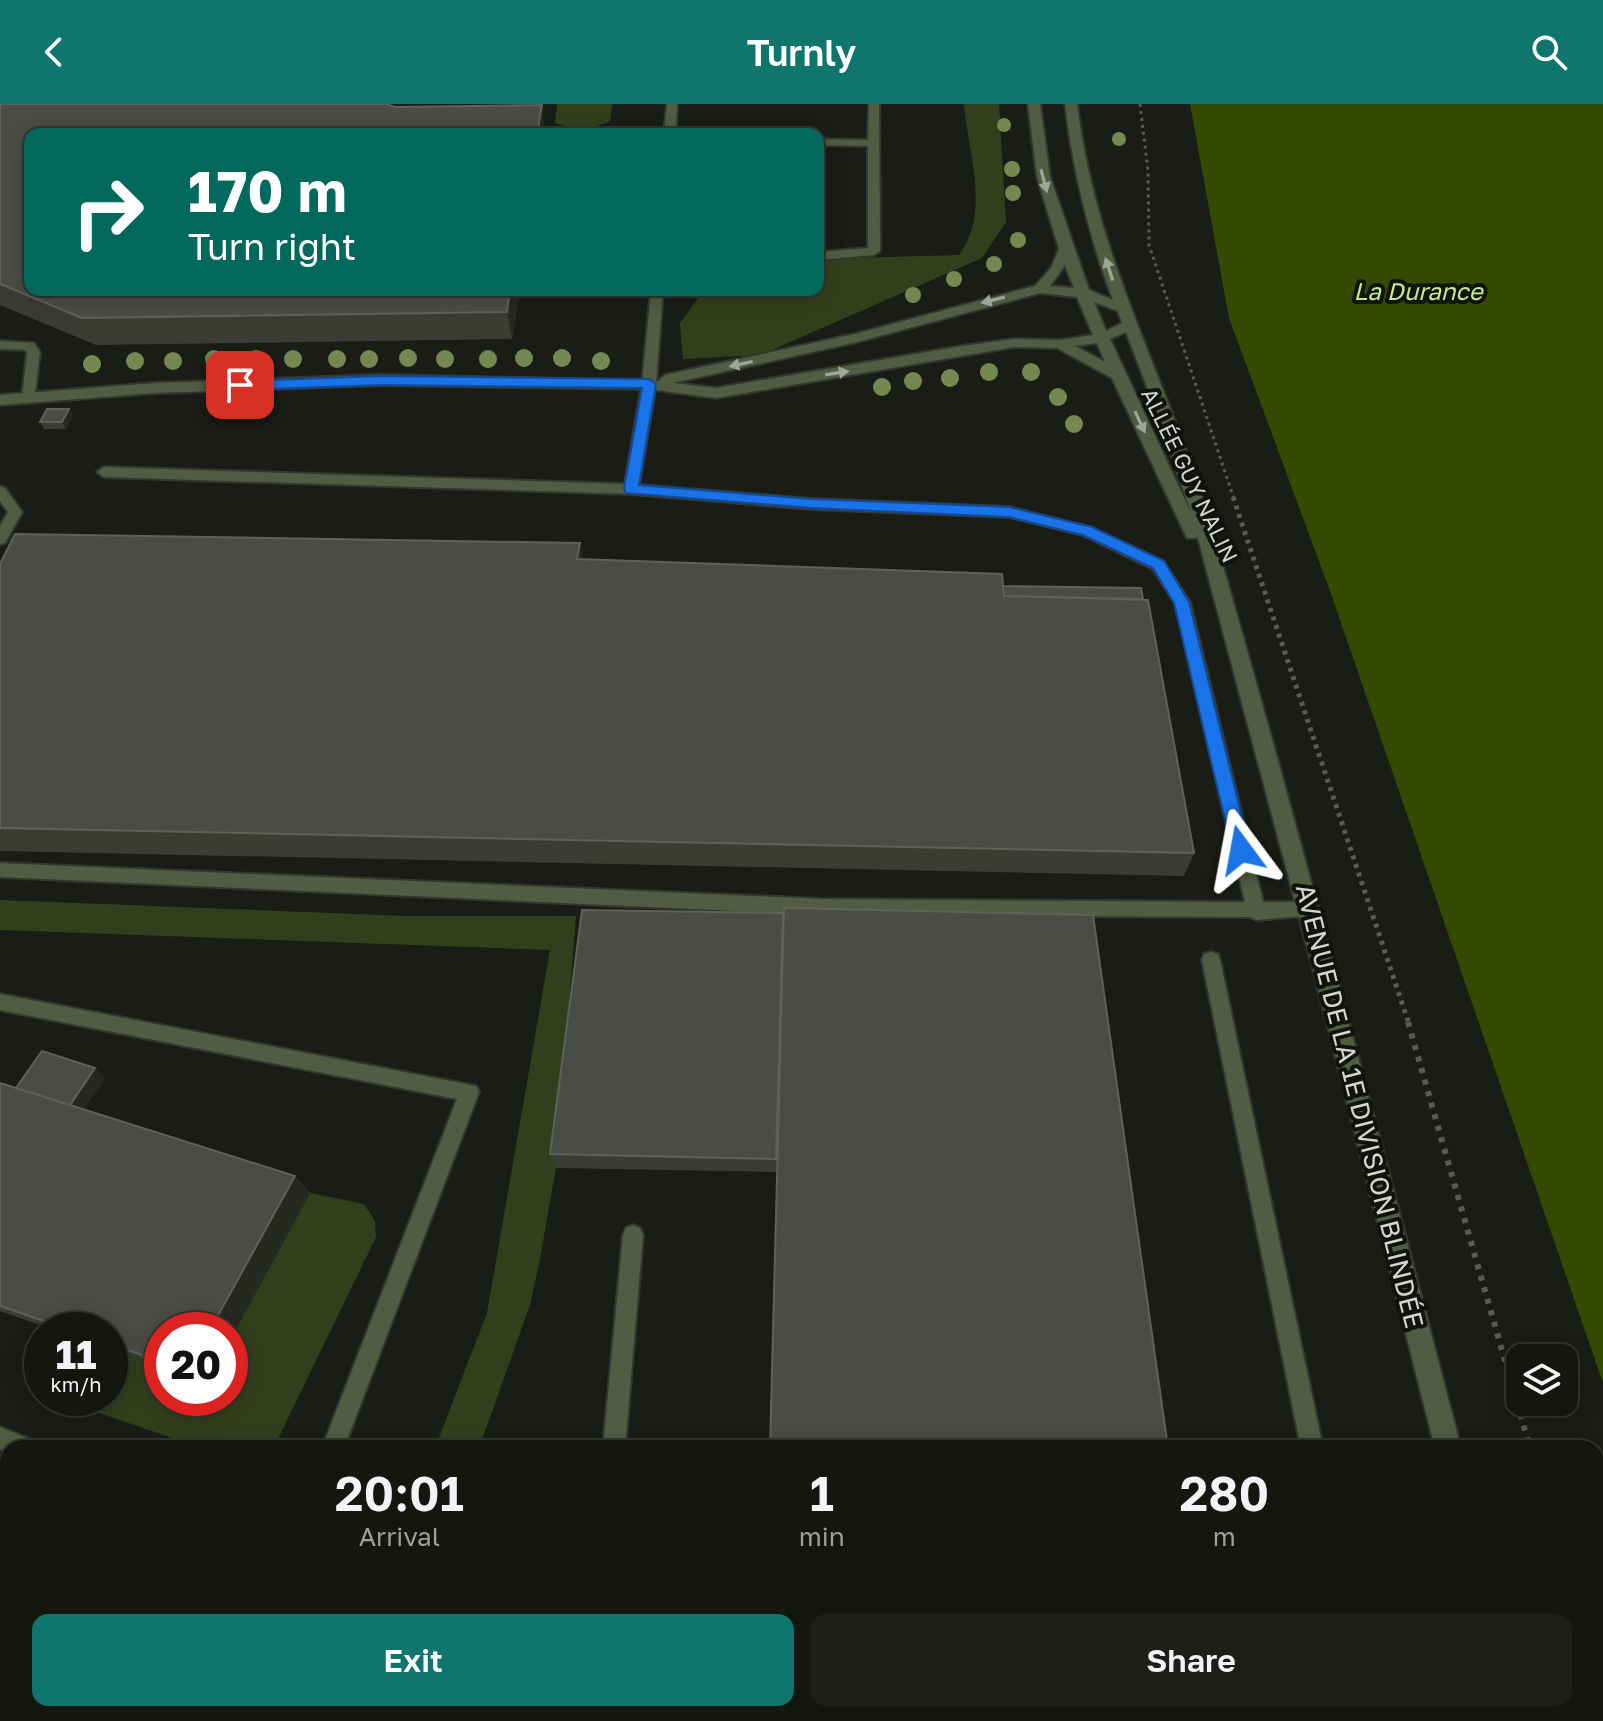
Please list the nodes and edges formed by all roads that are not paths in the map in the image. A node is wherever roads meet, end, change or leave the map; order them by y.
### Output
1 (672, 104) edge
2 (874, 104) edge
3 (1034, 104) edge
4 (1071, 104) edge
5 (670, 128) edge
6 (824, 142) edge
7 (874, 143) junction
8 (1065, 250) junction
9 (824, 255) edge
10 (1040, 289) junction
11 (1083, 293) junction
12 (656, 296) edge
13 (1122, 308) junction
14 (1128, 326) junction
15 (1101, 338) junction
16 (1060, 344) junction
17 (0, 345) edge
18 (1118, 375) junction
19 (649, 384) junction
20 (29, 398) junction
21 (0, 400) edge
22 (104, 472) dead end
23 (631, 489) junction
24 (0, 491) edge
25 (0, 539) edge
26 (1216, 581) junction
27 (0, 870) edge
28 (1310, 910) junction
29 (1256, 912) junction
30 (1211, 960) dead end
31 (0, 1002) edge
32 (633, 1235) dead end
33 (336, 1440) edge
34 (615, 1440) edge
35 (1310, 1440) edge
36 (1446, 1440) edge

1 - 5 lane
2 - 7 lane
3 -> 8 street, ALLÉE GUY NALIN
13 -> 4 street, ALLÉE GUY NALIN
6 - 7 lane
7 - 9 lane
8 - 10 street
8 - 11 street, ALLÉE GUY NALIN
10 - 11 street
10 -> 19 street
11 - 13 street
11 - 15 street, ALLÉE GUY NALIN
12 - 19 lane
13 - 14 street, ALLÉE GUY NALIN
14 - 15 street
14 - 26 street, ALLÉE GUY NALIN
15 - 16 street
15 - 18 street, ALLÉE GUY NALIN
16 - 18 street
19 -> 16 street
17 - 20 lane
18 -> 26 street, ALLÉE GUY NALIN
19 - 20 street
19 - 23 lane
20 - 21 street
22 - 23 lane
23 - 29 lane
24 - 25 lane
26 - 28 street, AVENUE DE LA 1E DIVISION BLINDÉE
27 - 29 lane
28 - 29 lane
28 - 36 street, AVENUE DE LA 1E DIVISION BLINDÉE
30 - 35 lane
31 - 33 lane
32 - 34 lane

